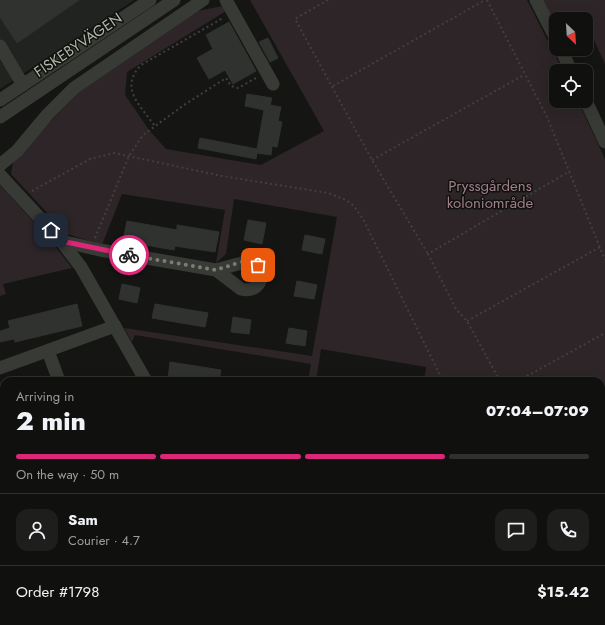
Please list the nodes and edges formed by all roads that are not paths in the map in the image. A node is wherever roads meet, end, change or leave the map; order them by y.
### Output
1 (150, 0) edge
2 (174, 0) edge
3 (203, 0) edge
4 (226, 0) edge
5 (536, 0) edge
6 (549, 25) edge
7 (0, 46) edge
8 (269, 78) road end
9 (23, 85) junction
10 (0, 100) edge
11 (589, 108) edge
12 (0, 117) edge
13 (605, 142) edge
14 (0, 165) edge
15 (0, 175) edge
16 (61, 241) junction
17 (216, 270) dead end
18 (115, 326) junction
19 (48, 351) junction
20 (0, 368) edge
21 (58, 377) edge
22 (144, 377) edge

1 - 9 street, FISKEBYVÄGEN
2 - 12 street, FISKEBYVÄGEN
3 - 14 street
4 - 8 street
5 - 6 street
7 - 9 street
9 - 10 street, FISKEBYVÄGEN
11 - 13 street
15 - 16 street
16 - 17 street
16 - 18 street
18 - 19 street
18 - 22 street
19 - 20 street
19 - 21 street

